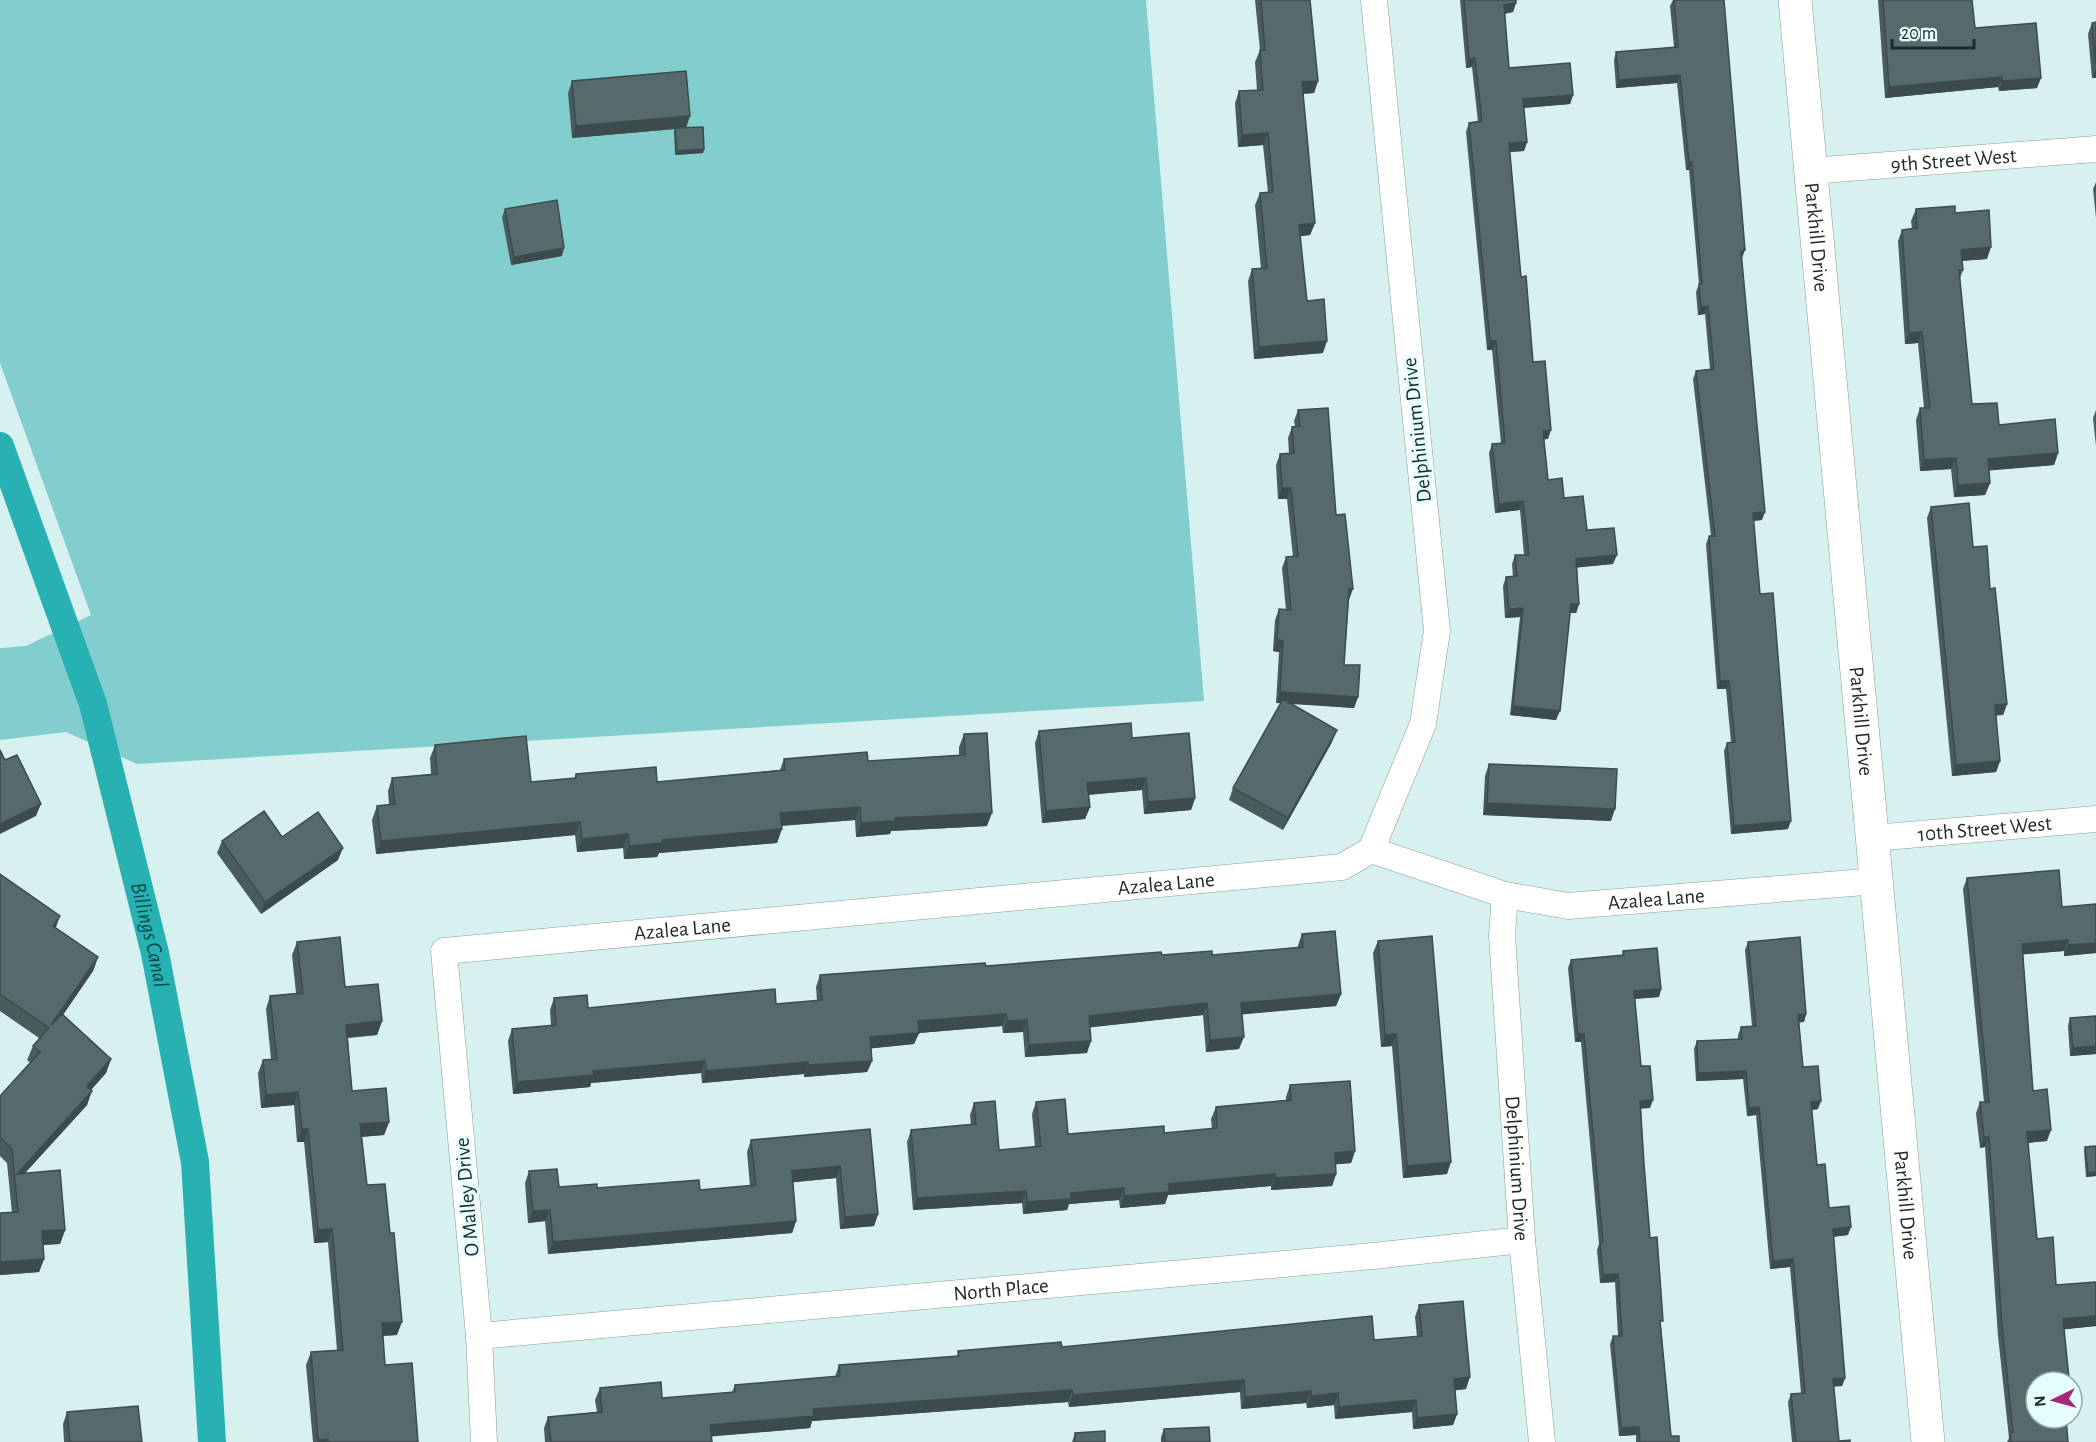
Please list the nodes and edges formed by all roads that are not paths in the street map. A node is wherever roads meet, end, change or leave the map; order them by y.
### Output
1 (1374, 0) edge
2 (1795, 0) edge
3 (2096, 149) edge
4 (1810, 171) junction
5 (2096, 819) edge
6 (1873, 838) junction
7 (1371, 850) junction
8 (1877, 881) junction
9 (1505, 895) junction
10 (444, 951) joint
11 (1522, 1240) junction
12 (479, 1336) junction
13 (484, 1442) edge
14 (1542, 1442) edge
15 (1928, 1442) edge

1 - 7 street, Delphinium Drive
2 - 4 street, Parkhill Drive
3 - 4 street, 9th Street West
4 - 6 street, Parkhill Drive
5 - 6 street, 10th Street West
6 - 8 street, Parkhill Drive
7 - 9 street, Azalea Lane
7 - 10 street, Azalea Lane
8 - 9 street, Azalea Lane
8 - 15 street, Parkhill Drive
9 - 11 street, Delphinium Drive
10 - 12 street, O Malley Drive
11 - 12 street, North Place
11 - 14 street, Delphinium Drive
12 - 13 street, O Malley Drive

